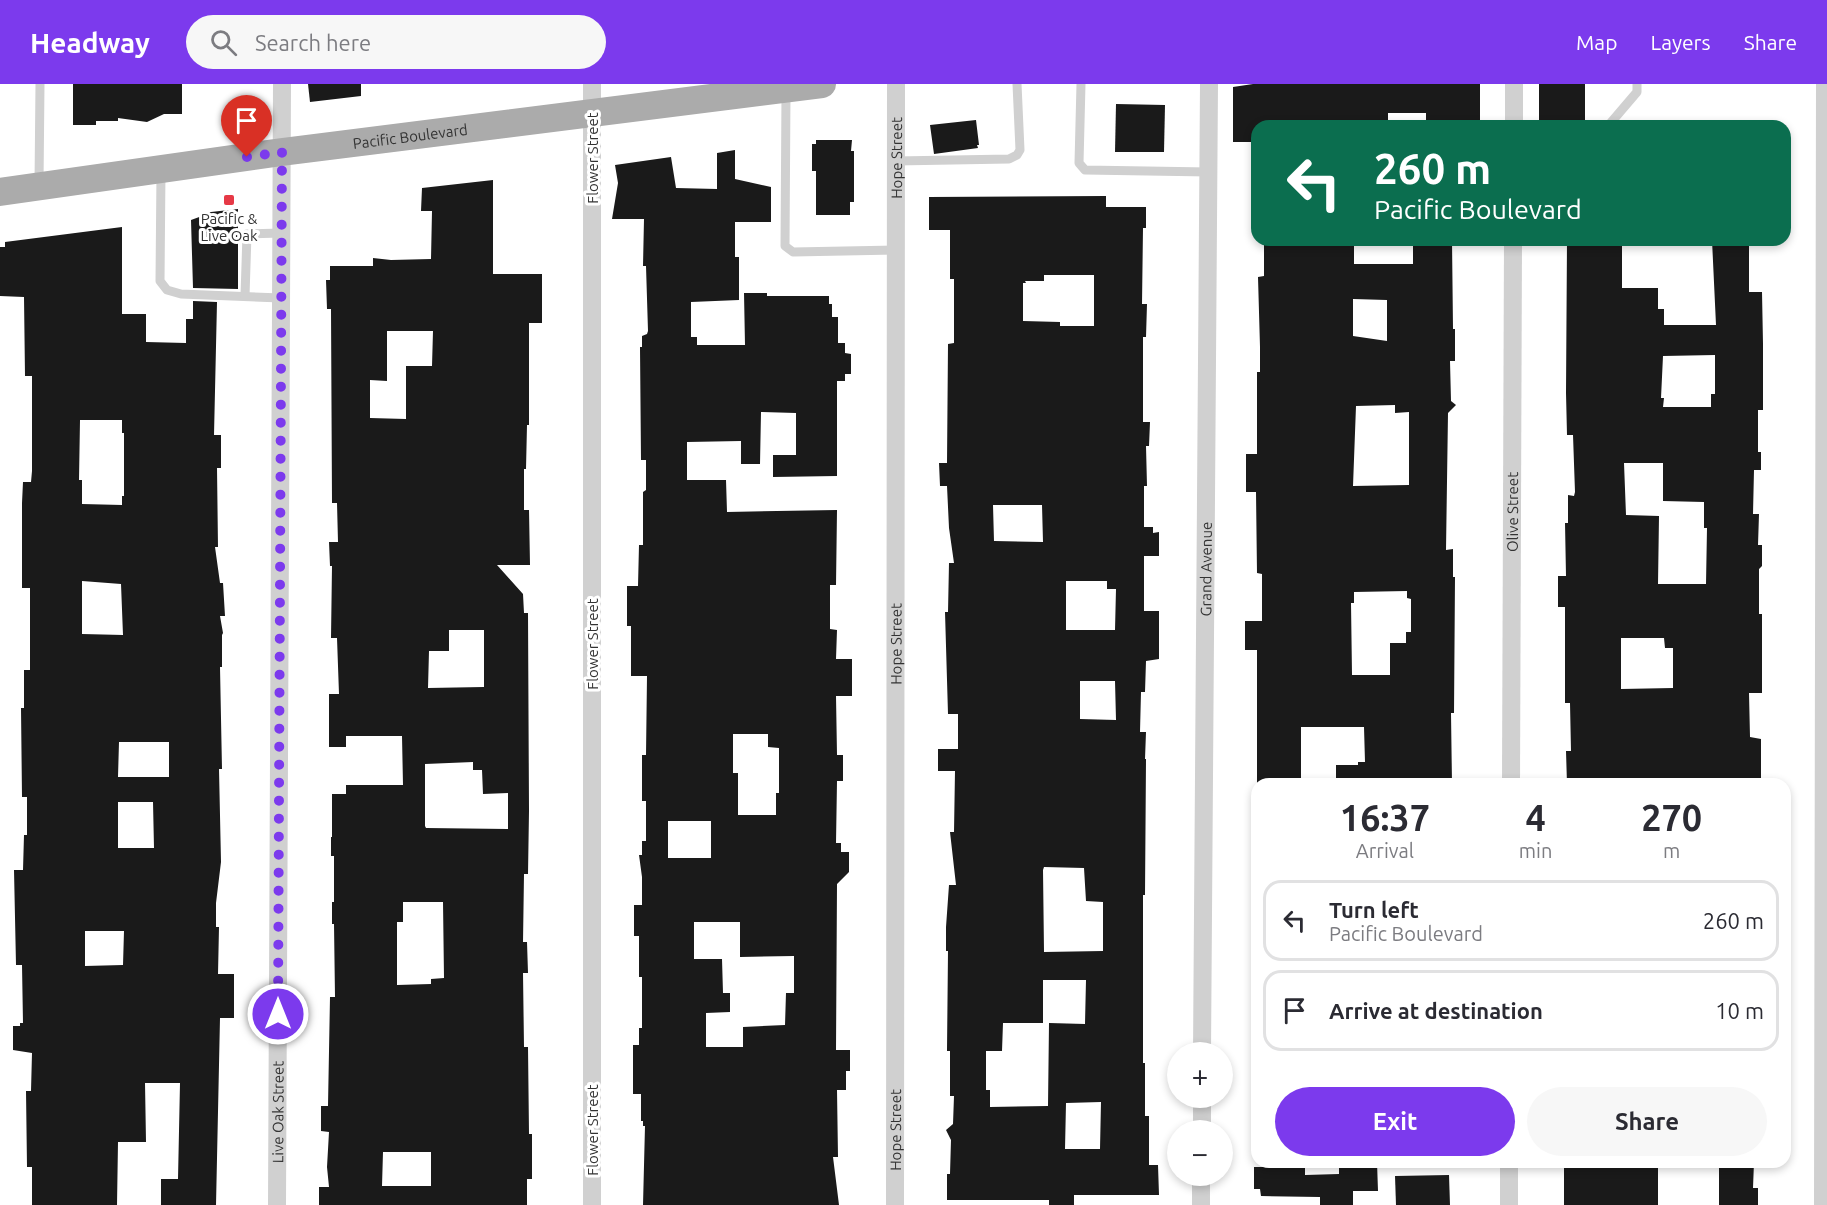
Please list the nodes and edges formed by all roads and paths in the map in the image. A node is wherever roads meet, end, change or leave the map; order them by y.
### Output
1 (40, 84) edge
2 (282, 84) edge
3 (592, 84) edge
4 (822, 84) edge
5 (896, 84) edge
6 (1017, 84) edge
7 (1082, 84) edge
8 (1209, 84) edge
9 (1514, 84) edge
10 (1637, 84) edge
11 (1825, 84) edge
12 (781, 87) edge
13 (592, 113) junction
14 (1514, 120) edge
15 (1613, 120) edge
16 (282, 152) junction
17 (896, 161) junction
18 (161, 169) junction
19 (1209, 172) junction
20 (39, 187) junction
21 (0, 192) edge
22 (281, 233) junction
23 (1513, 246) edge
24 (896, 250) junction
25 (245, 296) junction
26 (281, 298) junction
27 (1511, 778) edge
28 (1202, 1042) edge
29 (1509, 1168) edge
30 (1201, 1186) edge
31 (277, 1205) edge
32 (592, 1205) edge
33 (895, 1205) edge
34 (1201, 1205) edge
35 (1509, 1205) edge
36 (1823, 1205) edge

1 - 20 lane
2 - 16 street, Live Oak Street
3 - 13 street, Flower Street
4 - 12 main road, Pacific Boulevard
5 - 17 street, Hope Street
6 - 17 lane
7 - 19 lane
8 - 19 street, Grand Avenue
9 - 14 street
10 - 15 lane
11 - 36 street
12 - 13 main road, Pacific Boulevard
12 - 24 lane
13 - 16 main road, Pacific Boulevard
13 - 32 street, Flower Street
16 - 18 main road, Pacific Boulevard
16 - 22 street, Live Oak Street
17 - 24 street, Hope Street
18 - 20 main road, Pacific Boulevard
18 - 25 lane
19 - 28 street, Grand Avenue
20 - 21 main road, Pacific Boulevard
22 - 25 lane
22 - 26 street, Live Oak Street
23 - 27 street, Olive Street
24 - 33 street, Hope Street
25 - 26 lane
26 - 31 street, Live Oak Street
29 - 35 street
30 - 34 street

